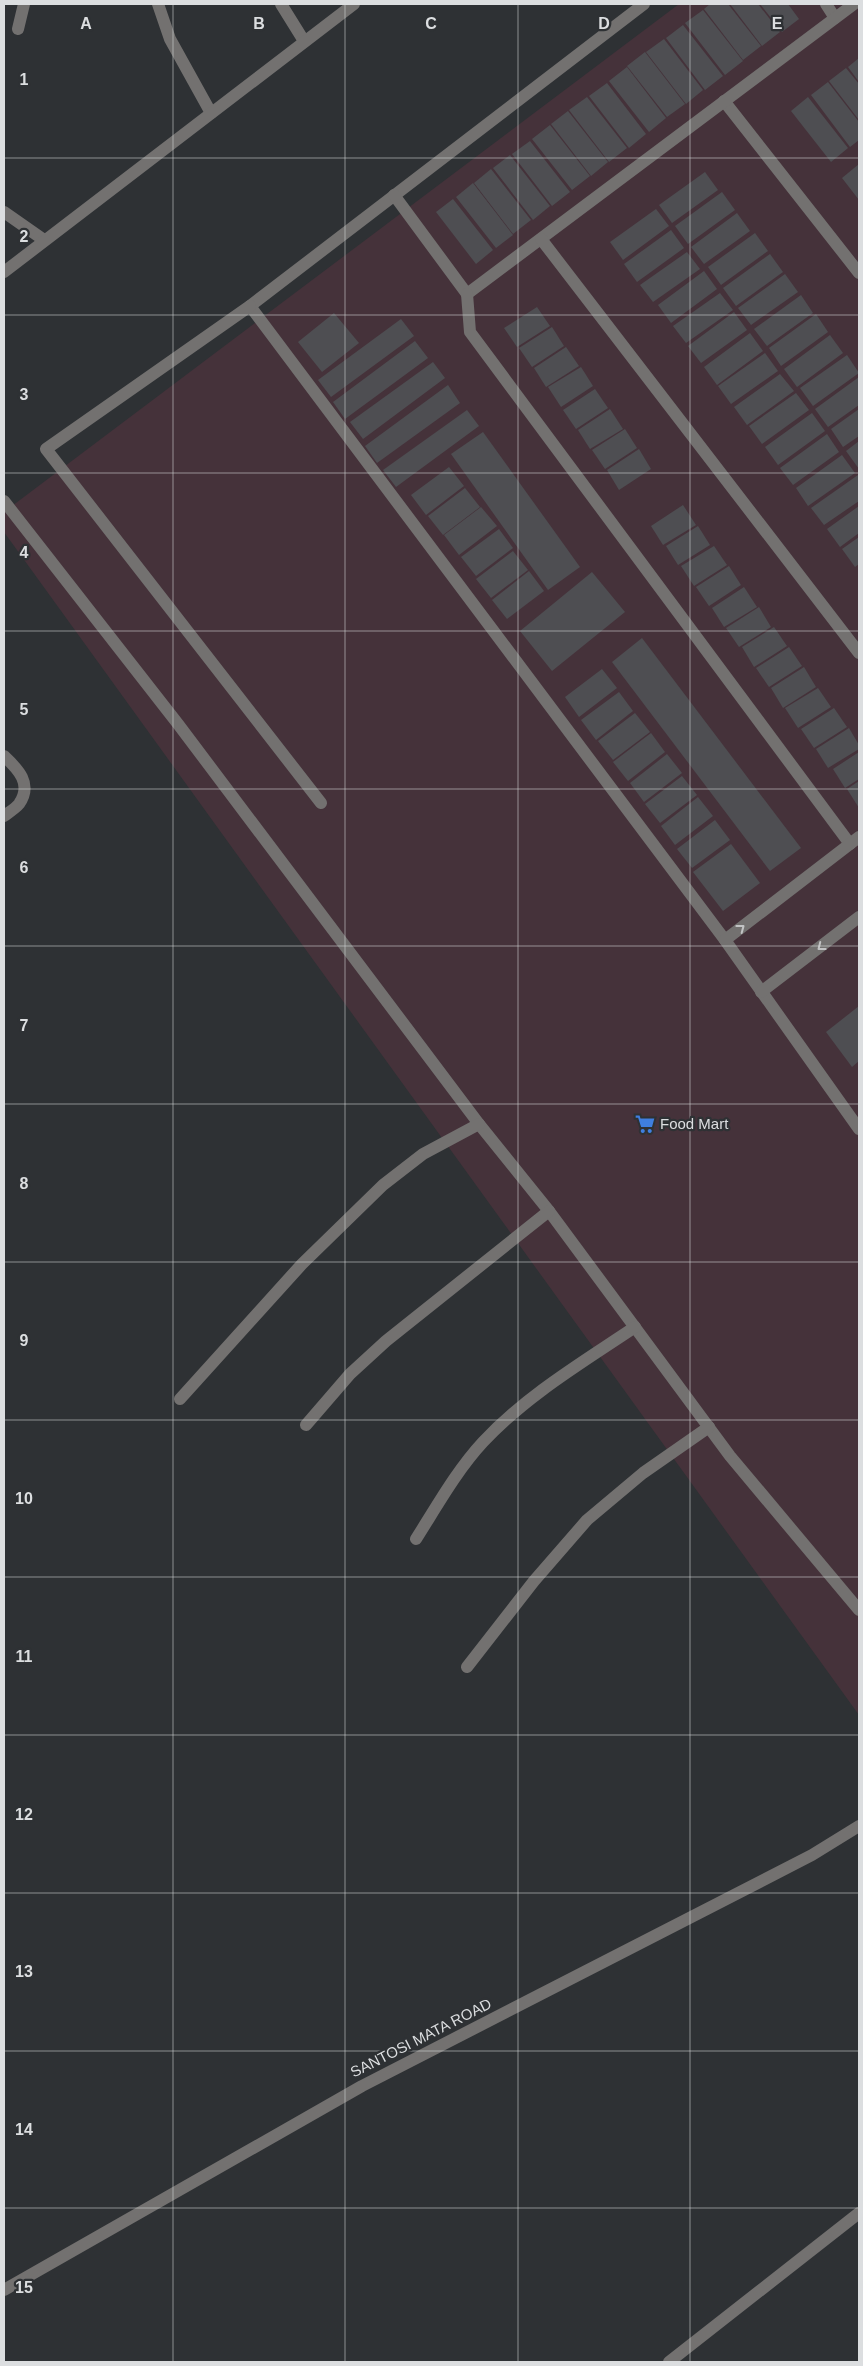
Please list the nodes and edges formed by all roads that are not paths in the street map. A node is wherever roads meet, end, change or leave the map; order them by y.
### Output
1 (24, 4) edge
2 (158, 4) edge
3 (281, 4) edge
4 (354, 4) edge
5 (644, 4) edge
6 (826, 4) edge
7 (854, 4) edge
8 (835, 18) junction
9 (18, 29) dead end
10 (304, 41) junction
11 (724, 101) junction
12 (211, 113) junction
13 (394, 196) junction
14 (4, 212) edge
15 (541, 238) junction
16 (44, 240) junction
17 (4, 272) edge
18 (859, 273) edge
19 (467, 294) junction
20 (250, 306) junction
21 (4, 501) edge
22 (859, 653) edge
23 (4, 756) edge
24 (321, 803) dead end
25 (4, 816) edge
26 (855, 841) edge
27 (859, 917) edge
28 (725, 940) junction
29 (761, 992) junction
30 (479, 1124) junction
31 (859, 1129) edge
32 (549, 1210) junction
33 (635, 1327) junction
34 (180, 1399) dead end
35 (306, 1426) dead end
36 (708, 1427) junction
37 (416, 1539) dead end
38 (859, 1610) edge
39 (467, 1667) dead end
40 (859, 1826) edge
41 (859, 2213) edge
42 (4, 2290) edge
43 (669, 2362) edge

1 - 9 street
2 - 12 street
3 - 10 street
4 - 10 street
5 - 13 street
6 - 8 street
7 - 8 street
8 - 11 street
10 - 12 street
11 - 15 street
11 - 18 street
12 - 16 street
13 - 19 street
13 - 20 street
14 - 16 street
15 - 19 street
15 - 22 street
16 - 17 street
19 - 26 street
20 - 24 street
20 - 28 street
21 - 30 street
23 - 25 street
28 -> 26 street
27 -> 29 street
28 - 29 street
29 - 31 street
30 - 32 street
30 - 34 street
32 - 33 street
32 - 35 street
33 - 36 street
33 - 37 street
36 - 38 street
36 - 39 street
40 - 42 street, SANTOSI MATA ROAD
41 - 43 street

